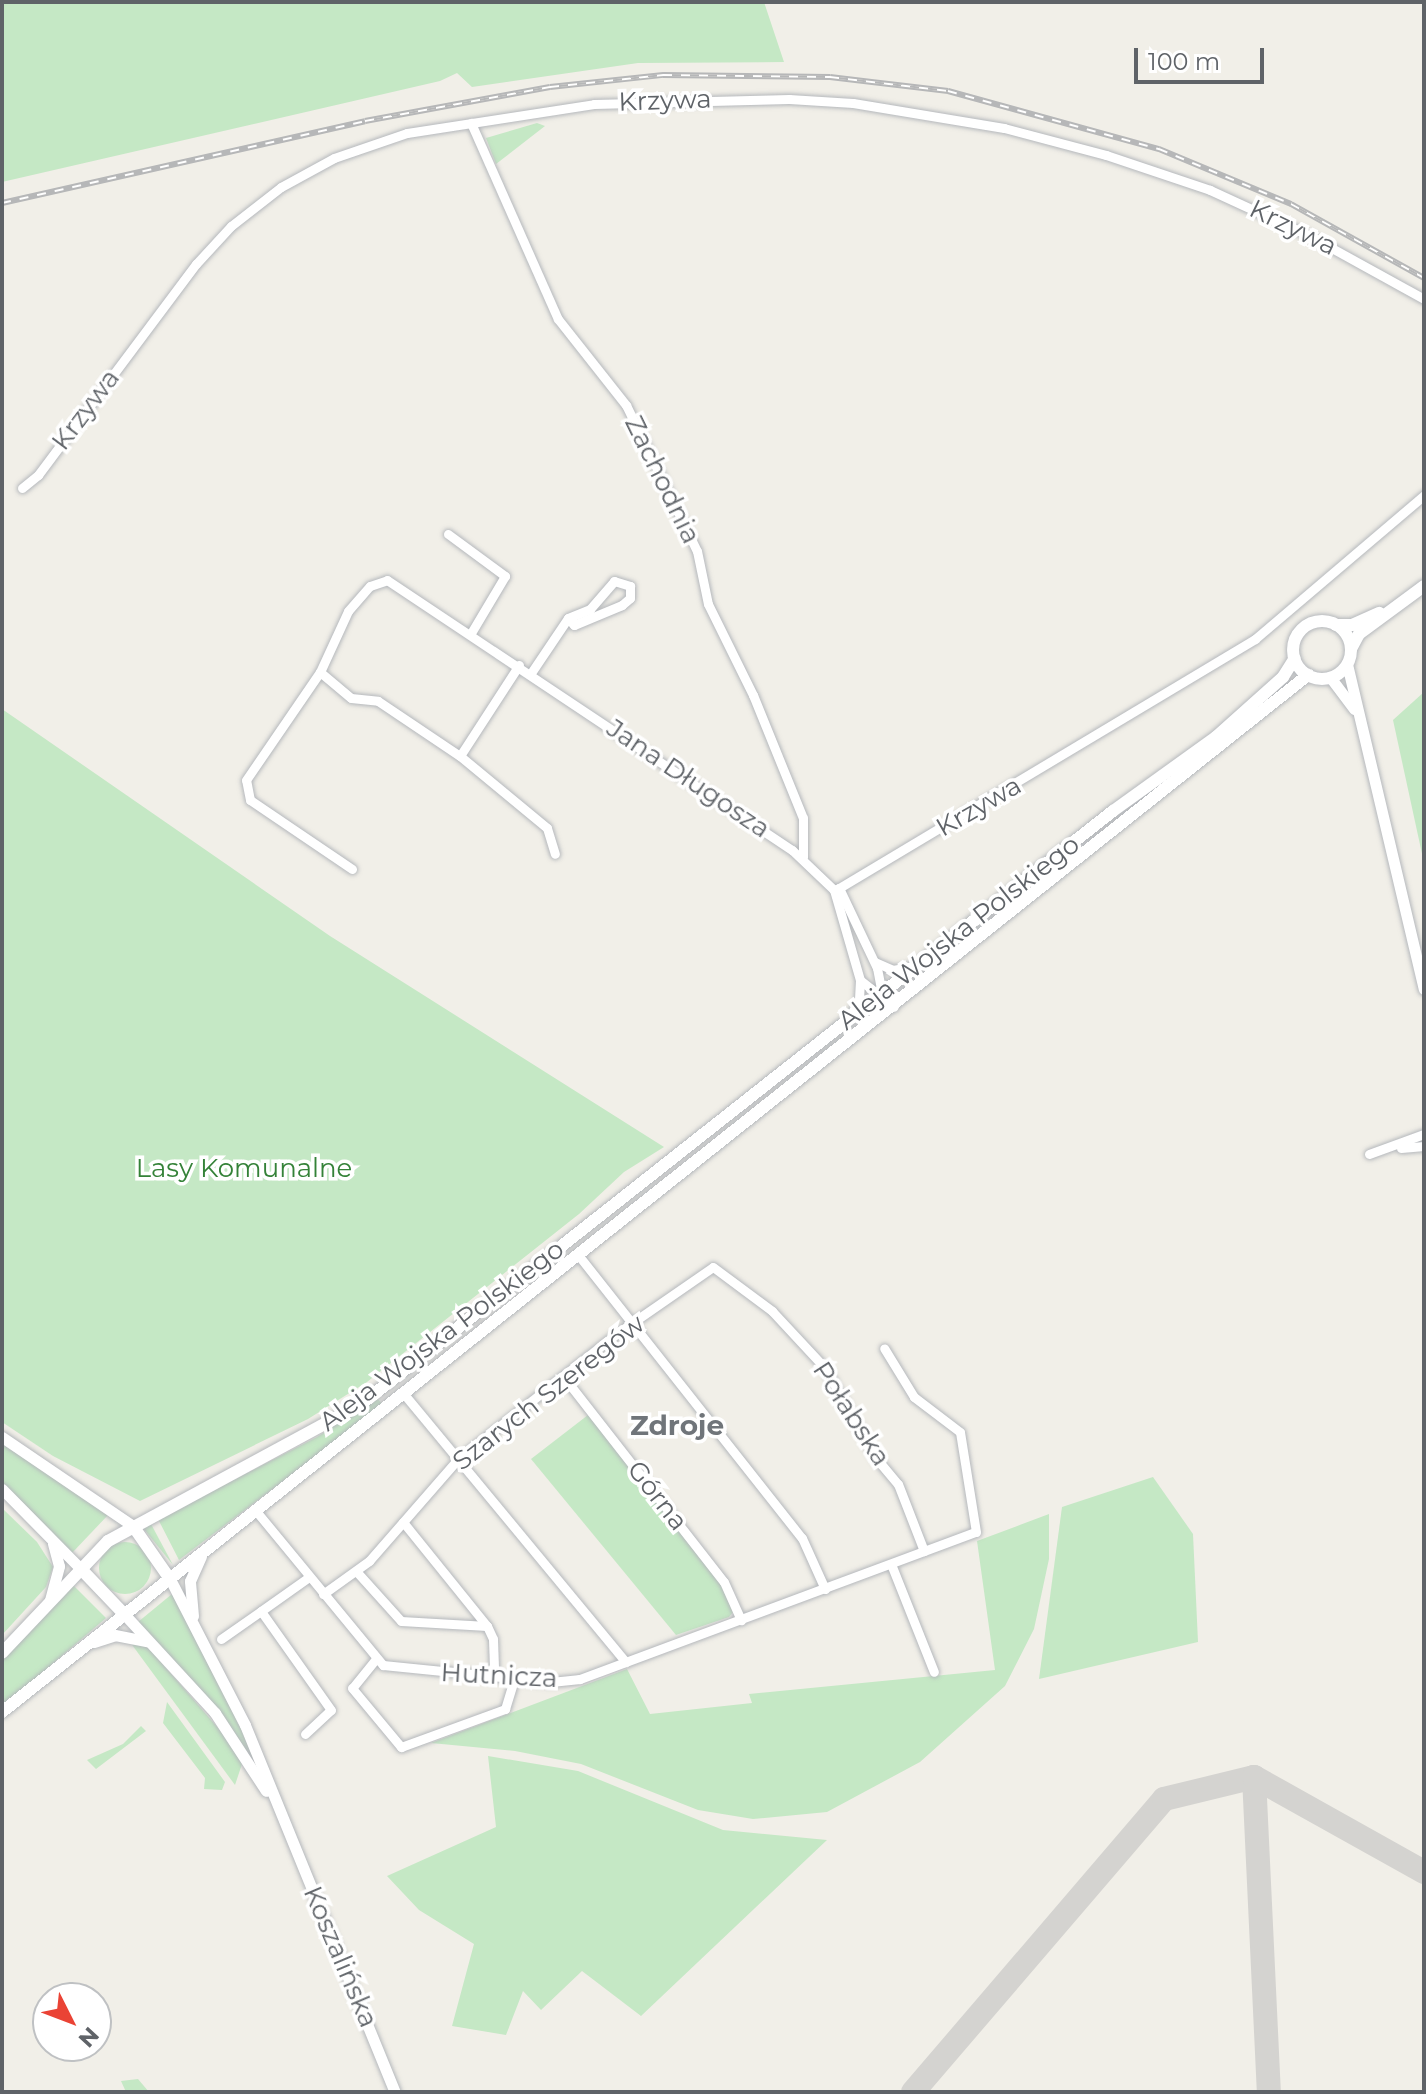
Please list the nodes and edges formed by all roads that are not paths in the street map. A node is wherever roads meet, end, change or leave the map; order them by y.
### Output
1 (471, 123) junction
2 (1424, 299) edge
3 (22, 488) dead end
4 (1424, 495) edge
5 (448, 534) dead end
6 (1424, 586) edge
7 (408, 590) junction
8 (400, 600) dead end
9 (1392, 606) junction
10 (568, 618) junction
11 (1336, 625) junction
12 (471, 633) junction
13 (1351, 649) junction
14 (1295, 658) junction
15 (1347, 664) junction
16 (519, 665) junction
17 (320, 672) junction
18 (531, 673) junction
19 (1308, 675) junction
20 (1330, 677) junction
21 (1362, 719) junction
22 (460, 756) junction
23 (555, 854) dead end
24 (803, 857) junction
25 (352, 869) dead end
26 (837, 889) junction
27 (991, 907) junction
28 (1002, 922) junction
29 (875, 962) junction
30 (920, 963) junction
31 (860, 980) junction
32 (1424, 989) edge
33 (882, 993) junction
34 (894, 1007) junction
35 (846, 1022) junction
36 (1424, 1134) edge
37 (1424, 1146) edge
38 (1390, 1148) junction
39 (1369, 1154) dead end
40 (617, 1202) junction
41 (628, 1217) junction
42 (579, 1256) junction
43 (713, 1267) joint
44 (632, 1324) junction
45 (884, 1348) dead end
46 (563, 1376) junction
47 (404, 1394) junction
48 (2, 1437) edge
49 (458, 1459) junction
50 (2, 1489) edge
51 (256, 1511) junction
52 (403, 1522) junction
53 (133, 1526) junction
54 (49, 1537) junction
55 (924, 1551) junction
56 (204, 1553) junction
57 (891, 1564) junction
58 (81, 1569) junction
59 (356, 1571) junction
60 (309, 1577) junction
61 (170, 1579) junction
62 (825, 1589) junction
63 (323, 1594) junction
64 (49, 1604) junction
65 (261, 1611) junction
66 (125, 1615) junction
67 (741, 1620) junction
68 (487, 1626) junction
69 (195, 1628) junction
70 (221, 1639) dead end
71 (152, 1643) junction
72 (86, 1646) junction
73 (2, 1653) edge
74 (375, 1660) junction
75 (626, 1662) junction
76 (934, 1672) dead end
77 (494, 1677) junction
78 (514, 1679) junction
79 (2, 1712) edge
80 (305, 1734) dead end
81 (284, 1823) junction
82 (395, 2092) edge

1 - 2 street, Krzywa
1 - 3 street, Krzywa
1 - 24 street, Zachodnia
4 - 26 street, Krzywa
5 - 12 street
6 - 9 main road
7 - 8 street
7 - 12 street, Jana Długosza
7 - 17 street, Jana Długosza
9 - 11 main road
9 - 13 main road
10 - 10 street
10 - 18 street
11 - 13 main road
11 - 14 main road
12 - 16 street, Jana Długosza
13 - 15 main road
14 - 19 main road
14 - 27 main road, Aleja Wojska Polskiego
15 - 20 main road
15 - 21 street
16 - 18 street, Jana Długosza
16 - 22 street
17 - 22 street
17 - 25 street, Jana Długosza
18 - 24 street, Jana Długosza
19 - 20 main road
19 - 28 main road, Aleja Wojska Polskiego
20 - 21 street
21 - 32 street
22 - 23 street
24 - 26 street, Jana Długosza
26 - 29 street
26 - 31 street
27 - 28 main road
27 - 30 main road, Aleja Wojska Polskiego
28 - 34 main road, Aleja Wojska Polskiego
29 - 30 street
29 - 33 street
30 - 33 main road, Aleja Wojska Polskiego
31 - 33 street
31 - 35 street
33 - 34 street
33 - 35 main road, Aleja Wojska Polskiego
34 - 41 main road, Aleja Wojska Polskiego
35 - 40 main road, Aleja Wojska Polskiego
36 - 38 street
37 - 38 street
38 - 39 street
40 - 41 main road
40 - 53 main road, Aleja Wojska Polskiego
41 - 42 main road, Aleja Wojska Polskiego
42 - 44 street
42 - 47 main road, Aleja Wojska Polskiego
43 - 44 street, Szarych Szeregów
43 - 55 street, Połabska
44 - 46 street, Szarych Szeregów
44 - 62 street
45 - 55 street, Hutnicza
46 - 49 street, Szarych Szeregów
46 - 67 street, Górna
47 - 49 street
47 - 51 main road, Aleja Wojska Polskiego
48 - 53 street
49 - 52 street, Szarych Szeregów
49 - 75 street
50 - 54 street
51 - 56 main road, Aleja Wojska Polskiego
51 - 60 street
52 - 59 street, Szarych Szeregów
52 - 68 street
53 - 58 main road, Aleja Wojska Polskiego
53 - 61 main road
54 - 58 street
54 - 64 street
55 - 57 street, Hutnicza
56 - 61 main road, Aleja Wojska Polskiego
56 - 69 street
57 - 62 street, Hutnicza
57 - 76 street
58 - 64 main road
58 - 66 main road
59 - 63 street, Szarych Szeregów
59 - 68 street
60 - 63 street
60 - 65 street
61 - 66 main road, Aleja Wojska Polskiego
61 - 69 street, Koszalińska
62 - 67 street, Hutnicza
63 - 74 street
64 - 73 main road
65 - 70 street
65 - 80 street
66 - 71 street, Koszalińska
66 - 72 main road
67 - 75 street, Hutnicza
68 - 77 street
69 - 81 street, Koszalińska
71 - 72 street
71 - 81 street, Koszalińska
72 - 79 main road
74 - 77 street, Hutnicza
74 - 78 street
75 - 78 street, Hutnicza
77 - 78 street, Hutnicza
81 - 82 street, Koszalińska

